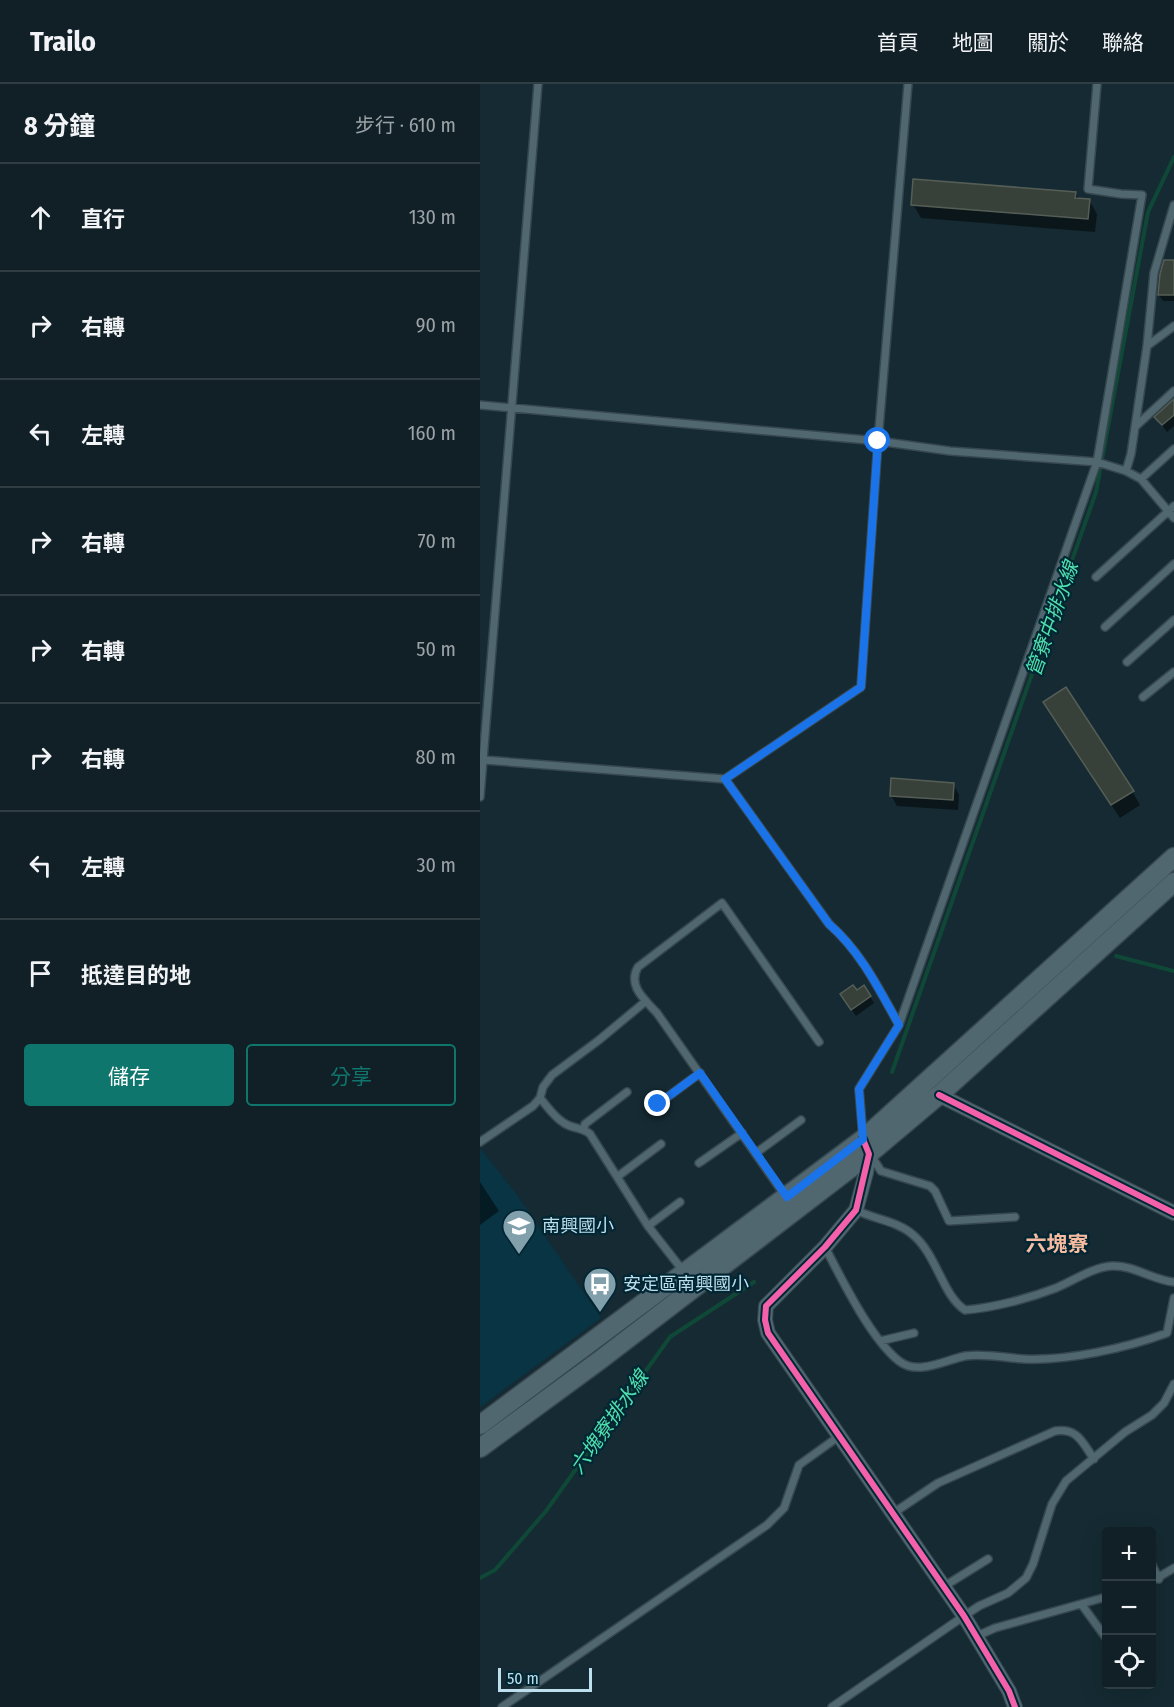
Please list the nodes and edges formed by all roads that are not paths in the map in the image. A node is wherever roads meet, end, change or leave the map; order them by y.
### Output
1 (538, 84) edge
2 (908, 84) edge
3 (1097, 84) edge
4 (1174, 205) edge
5 (1174, 326) edge
6 (1148, 346) junction
7 (1174, 391) edge
8 (480, 405) edge
9 (512, 408) junction
10 (1136, 426) junction
11 (878, 441) junction
12 (1174, 448) edge
13 (1097, 462) junction
14 (1126, 471) junction
15 (1141, 479) junction
16 (1171, 509) edge
17 (1174, 519) edge
18 (1174, 564) edge
19 (1096, 577) dead end
20 (1174, 620) edge
21 (1105, 627) dead end
22 (1127, 662) dead end
23 (1174, 672) edge
24 (1143, 697) dead end
25 (484, 760) junction
26 (725, 779) junction
27 (480, 797) edge
28 (1174, 857) edge
29 (1174, 882) edge
30 (646, 1001) junction
31 (899, 1025) junction
32 (819, 1041) dead end
33 (700, 1073) junction
34 (627, 1092) dead end
35 (939, 1095) junction
36 (540, 1098) junction
37 (658, 1104) dead end
38 (801, 1120) dead end
39 (584, 1128) junction
40 (742, 1133) junction
41 (480, 1142) edge
42 (661, 1144) dead end
43 (866, 1147) junction
44 (756, 1153) junction
45 (699, 1163) dead end
46 (617, 1177) junction
47 (787, 1197) junction
48 (680, 1203) dead end
49 (856, 1210) junction
50 (1174, 1213) edge
51 (1015, 1217) dead end
52 (648, 1226) junction
53 (825, 1247) junction
54 (685, 1274) junction
55 (1174, 1282) edge
56 (1174, 1298) edge
57 (914, 1333) dead end
58 (1167, 1333) junction
59 (880, 1341) junction
60 (1174, 1341) edge
61 (1174, 1384) edge
62 (480, 1425) edge
63 (838, 1437) junction
64 (480, 1448) edge
65 (1094, 1459) junction
66 (892, 1514) junction
67 (987, 1559) dead end
68 (1174, 1568) edge
69 (1156, 1579) edge
70 (943, 1587) junction
71 (1102, 1599) edge
72 (1082, 1605) junction
73 (964, 1616) junction
74 (1105, 1635) edge
75 (976, 1636) junction
76 (502, 1707) edge
77 (832, 1707) edge
78 (1015, 1707) edge

1 - 9 lane
2 - 11 lane
3 - 13 lane
4 - 6 lane
5 - 6 lane
6 - 10 lane
7 - 10 lane
8 - 9 lane
9 - 11 lane
9 - 25 lane
10 - 14 lane
11 - 13 lane
11 - 26 lane
12 - 15 lane
13 - 14 lane
13 - 31 lane
14 - 15 lane
15 - 16 lane
16 - 17 lane
16 - 19 lane
18 - 21 lane
20 - 22 lane
23 - 24 lane
25 - 26 lane
25 - 27 lane
26 - 31 lane
28 - 43 main road
29 - 35 main road
30 - 32 lane
30 - 33 lane
30 - 36 lane
31 - 43 lane
33 - 37 lane
33 - 40 lane
34 - 39 lane
35 - 43 main road
35 - 50 street
36 - 39 lane
36 - 41 lane
38 - 44 lane
39 - 46 lane
40 - 44 lane
40 - 45 lane
42 - 46 lane
43 - 47 main road
43 - 49 street
43 - 51 lane
43 - 64 main road
44 - 47 lane
46 - 52 lane
47 - 54 main road
48 - 52 lane
49 - 53 street
49 - 55 lane
52 - 54 lane
53 - 59 lane
53 - 63 street
54 - 62 main road
56 - 58 lane
57 - 59 lane
58 - 59 lane
58 - 60 lane
61 - 65 lane
63 - 66 street
63 - 76 lane
65 - 66 lane
65 - 73 lane
66 - 70 street
67 - 70 lane
68 - 69 lane
70 - 73 street
71 - 72 lane
72 - 74 lane
72 - 75 lane
73 - 75 street
73 - 77 lane
75 - 78 street

